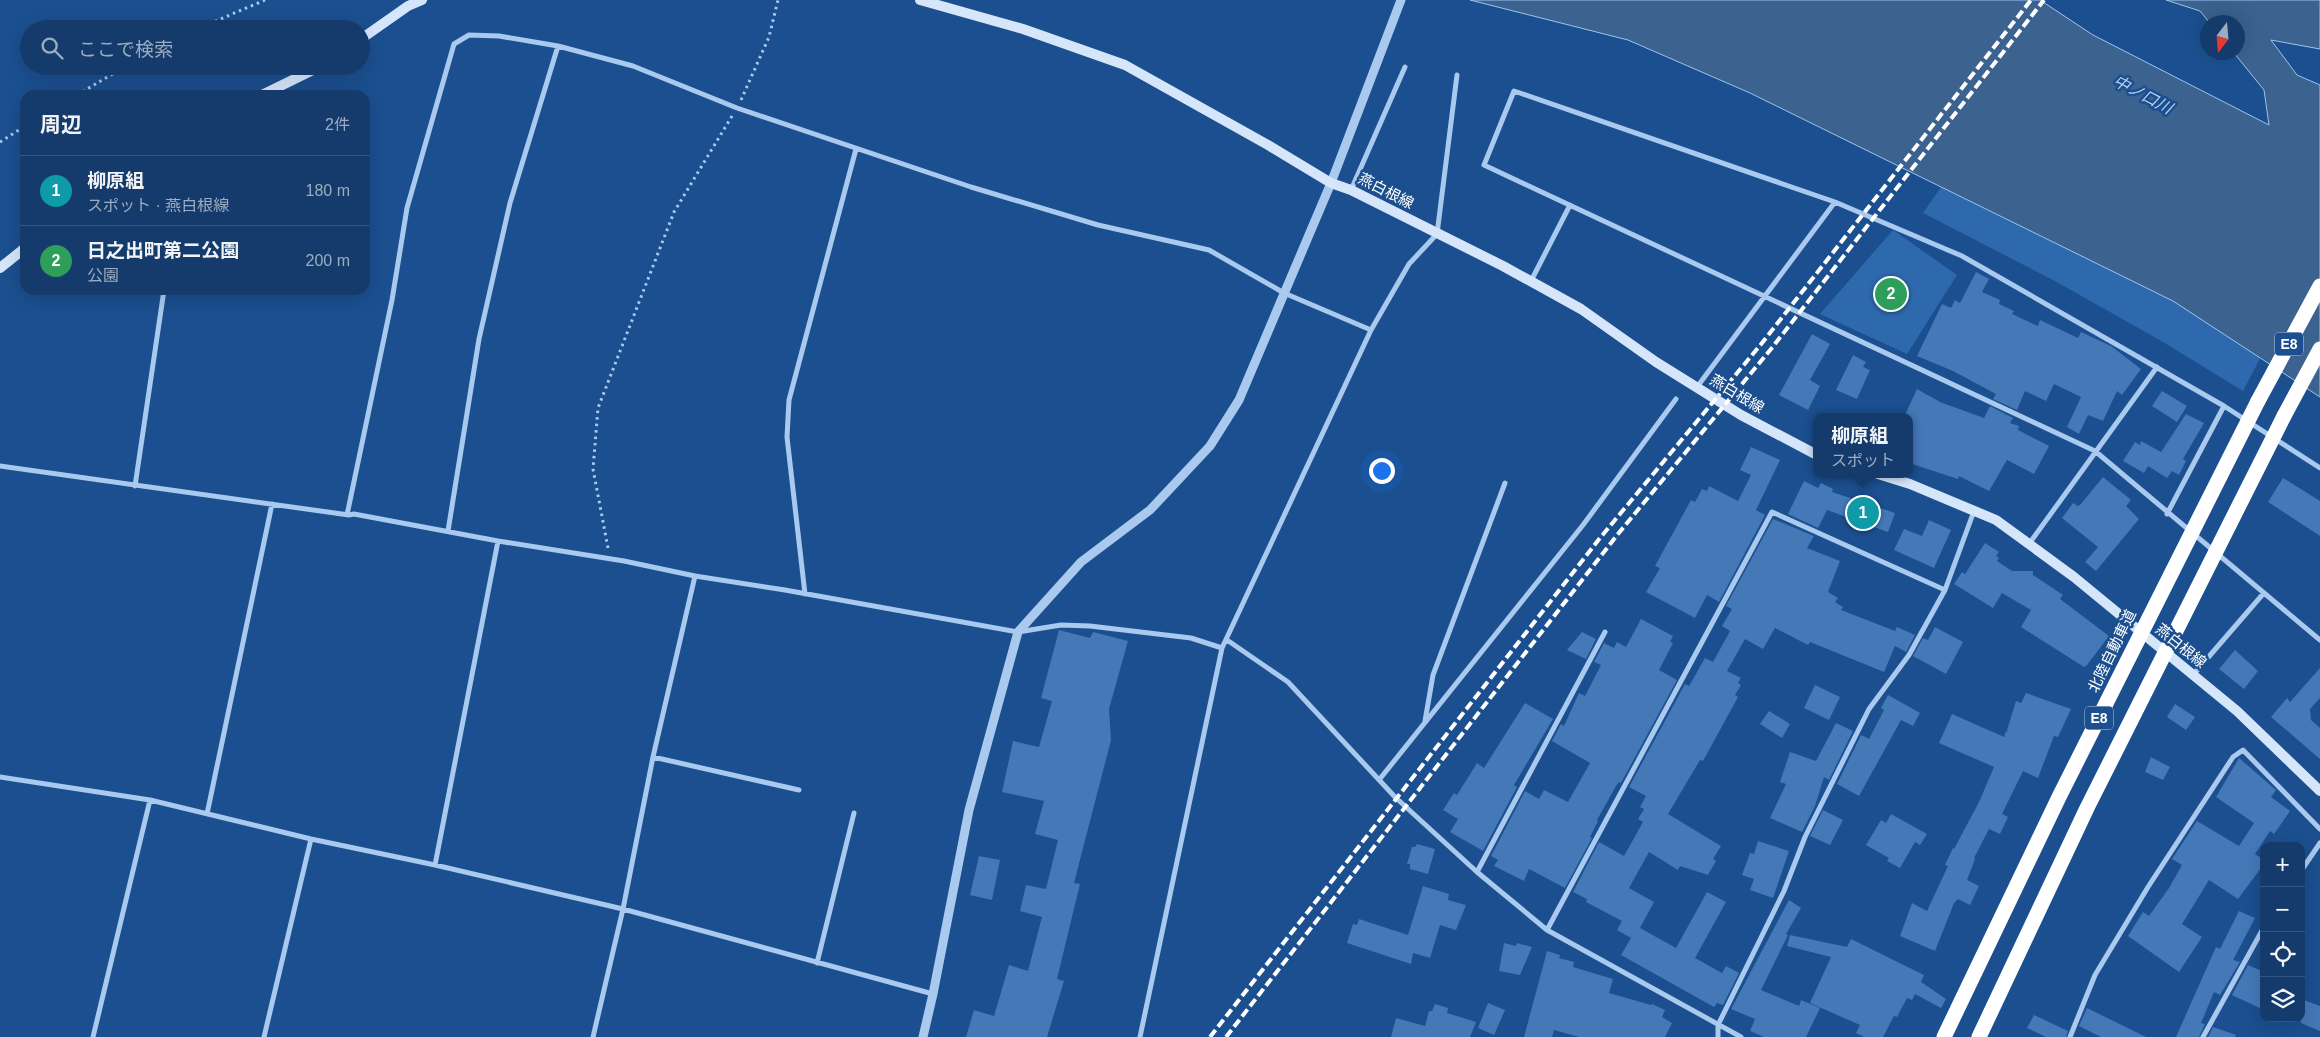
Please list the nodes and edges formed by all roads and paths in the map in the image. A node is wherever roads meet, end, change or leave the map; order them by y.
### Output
1 (265, 0) edge
2 (422, 0) edge
3 (778, 0) edge
4 (920, 0) edge
5 (1401, 0) edge
6 (218, 20) edge
7 (370, 33) edge
8 (558, 46) junction
9 (1405, 67) dead end
10 (111, 75) edge
11 (303, 75) edge
12 (1457, 75) dead end
13 (85, 90) edge
14 (272, 90) edge
15 (737, 108) junction
16 (20, 129) edge
17 (0, 142) edge
18 (856, 149) junction
19 (1330, 183) junction
20 (1350, 190) junction
21 (1835, 202) junction
22 (1570, 205) junction
23 (1438, 234) junction
24 (20, 252) edge
25 (0, 268) edge
26 (1530, 281) junction
27 (2320, 286) edge
28 (1284, 293) junction
29 (163, 295) edge
30 (1765, 296) junction
31 (1371, 330) junction
32 (2320, 349) edge
33 (2157, 367) junction
34 (1697, 387) junction
35 (1676, 398) dead end
36 (2224, 406) junction
37 (2095, 451) junction
38 (1813, 453) edge
39 (0, 466) edge
40 (2320, 468) edge
41 (1891, 478) edge
42 (1505, 483) dead end
43 (135, 486) junction
44 (272, 504) junction
45 (1974, 511) junction
46 (2167, 514) junction
47 (347, 515) junction
48 (448, 531) junction
49 (498, 541) junction
50 (2029, 544) junction
51 (610, 559) junction
52 (695, 576) junction
53 (1945, 590) junction
54 (805, 594) junction
55 (2263, 594) junction
56 (1018, 632) junction
57 (1605, 632) dead end
58 (1227, 640) junction
59 (2320, 640) edge
60 (1222, 648) junction
61 (2193, 675) junction
62 (1425, 722) junction
63 (653, 757) junction
64 (0, 777) edge
65 (1379, 780) junction
66 (799, 790) dead end
67 (2320, 791) edge
68 (150, 800) junction
69 (854, 813) dead end
70 (207, 814) junction
71 (2320, 829) edge
72 (311, 839) junction
73 (2320, 843) edge
74 (435, 865) junction
75 (2305, 865) edge
76 (1477, 872) junction
77 (623, 909) junction
78 (1547, 930) junction
79 (2261, 932) edge
80 (817, 963) junction
81 (933, 994) junction
82 (1718, 1025) junction
83 (93, 1037) edge
84 (264, 1037) edge
85 (593, 1037) edge
86 (923, 1037) edge
87 (1140, 1037) edge
88 (1718, 1037) edge
89 (1741, 1037) edge
90 (1944, 1037) edge
91 (1979, 1037) edge
92 (2070, 1037) edge
93 (2203, 1037) edge

1 - 6 path
2 - 7 main road
3 - 15 path
4 - 19 main road, 燕白根線
5 - 19 street
8 - 15 street
8 - 47 street
8 - 48 street
9 - 20 street
10 - 13 path
11 - 14 main road
12 - 23 street
15 - 18 street
15 - 51 path
16 - 17 path
18 - 28 street
18 - 54 street
19 - 20 main road, 燕白根線
19 - 28 street
20 - 23 main road, 燕白根線
21 - 22 street
21 - 30 street
21 - 33 street
22 - 26 street
22 - 30 street
23 - 26 main road, 燕白根線
23 - 31 street
24 - 25 main road
26 - 34 main road, 燕白根線
27 - 90 highway, 北陸自動車道 / E8, bridge
28 - 31 street
28 - 56 street
29 - 43 street
30 - 34 street
30 - 37 street
31 - 58 street
32 - 91 highway, E8, bridge
33 - 36 street
33 - 37 street
34 - 38 main road, 燕白根線
35 - 62 street
36 - 40 street
36 - 46 street
37 - 46 street
37 - 50 street
39 - 43 street
41 - 45 main road, 燕白根線
42 - 62 street
43 - 44 street
44 - 47 street
44 - 70 street
45 - 50 main road, 燕白根線
45 - 53 street
46 - 55 street
47 - 48 street
48 - 49 street
49 - 51 street
49 - 74 street
50 - 61 main road, 燕白根線
51 - 52 street
52 - 54 street
52 - 63 street
53 - 78 street
53 - 82 street
54 - 56 street
55 - 59 street
55 - 61 street
56 - 60 street
56 - 81 street
57 - 76 street
58 - 60 street
58 - 65 street
60 - 87 street
61 - 67 main road, 燕白根線
62 - 65 street
63 - 66 street
63 - 77 street
64 - 68 street
65 - 76 street
68 - 70 street
68 - 83 street
69 - 80 street
70 - 72 street
71 - 92 street
72 - 74 street
72 - 84 street
73 - 75 street
74 - 77 street
76 - 78 street
77 - 80 street
77 - 85 street
78 - 82 street
79 - 93 street
80 - 81 street
81 - 86 street
82 - 88 street
82 - 89 street

